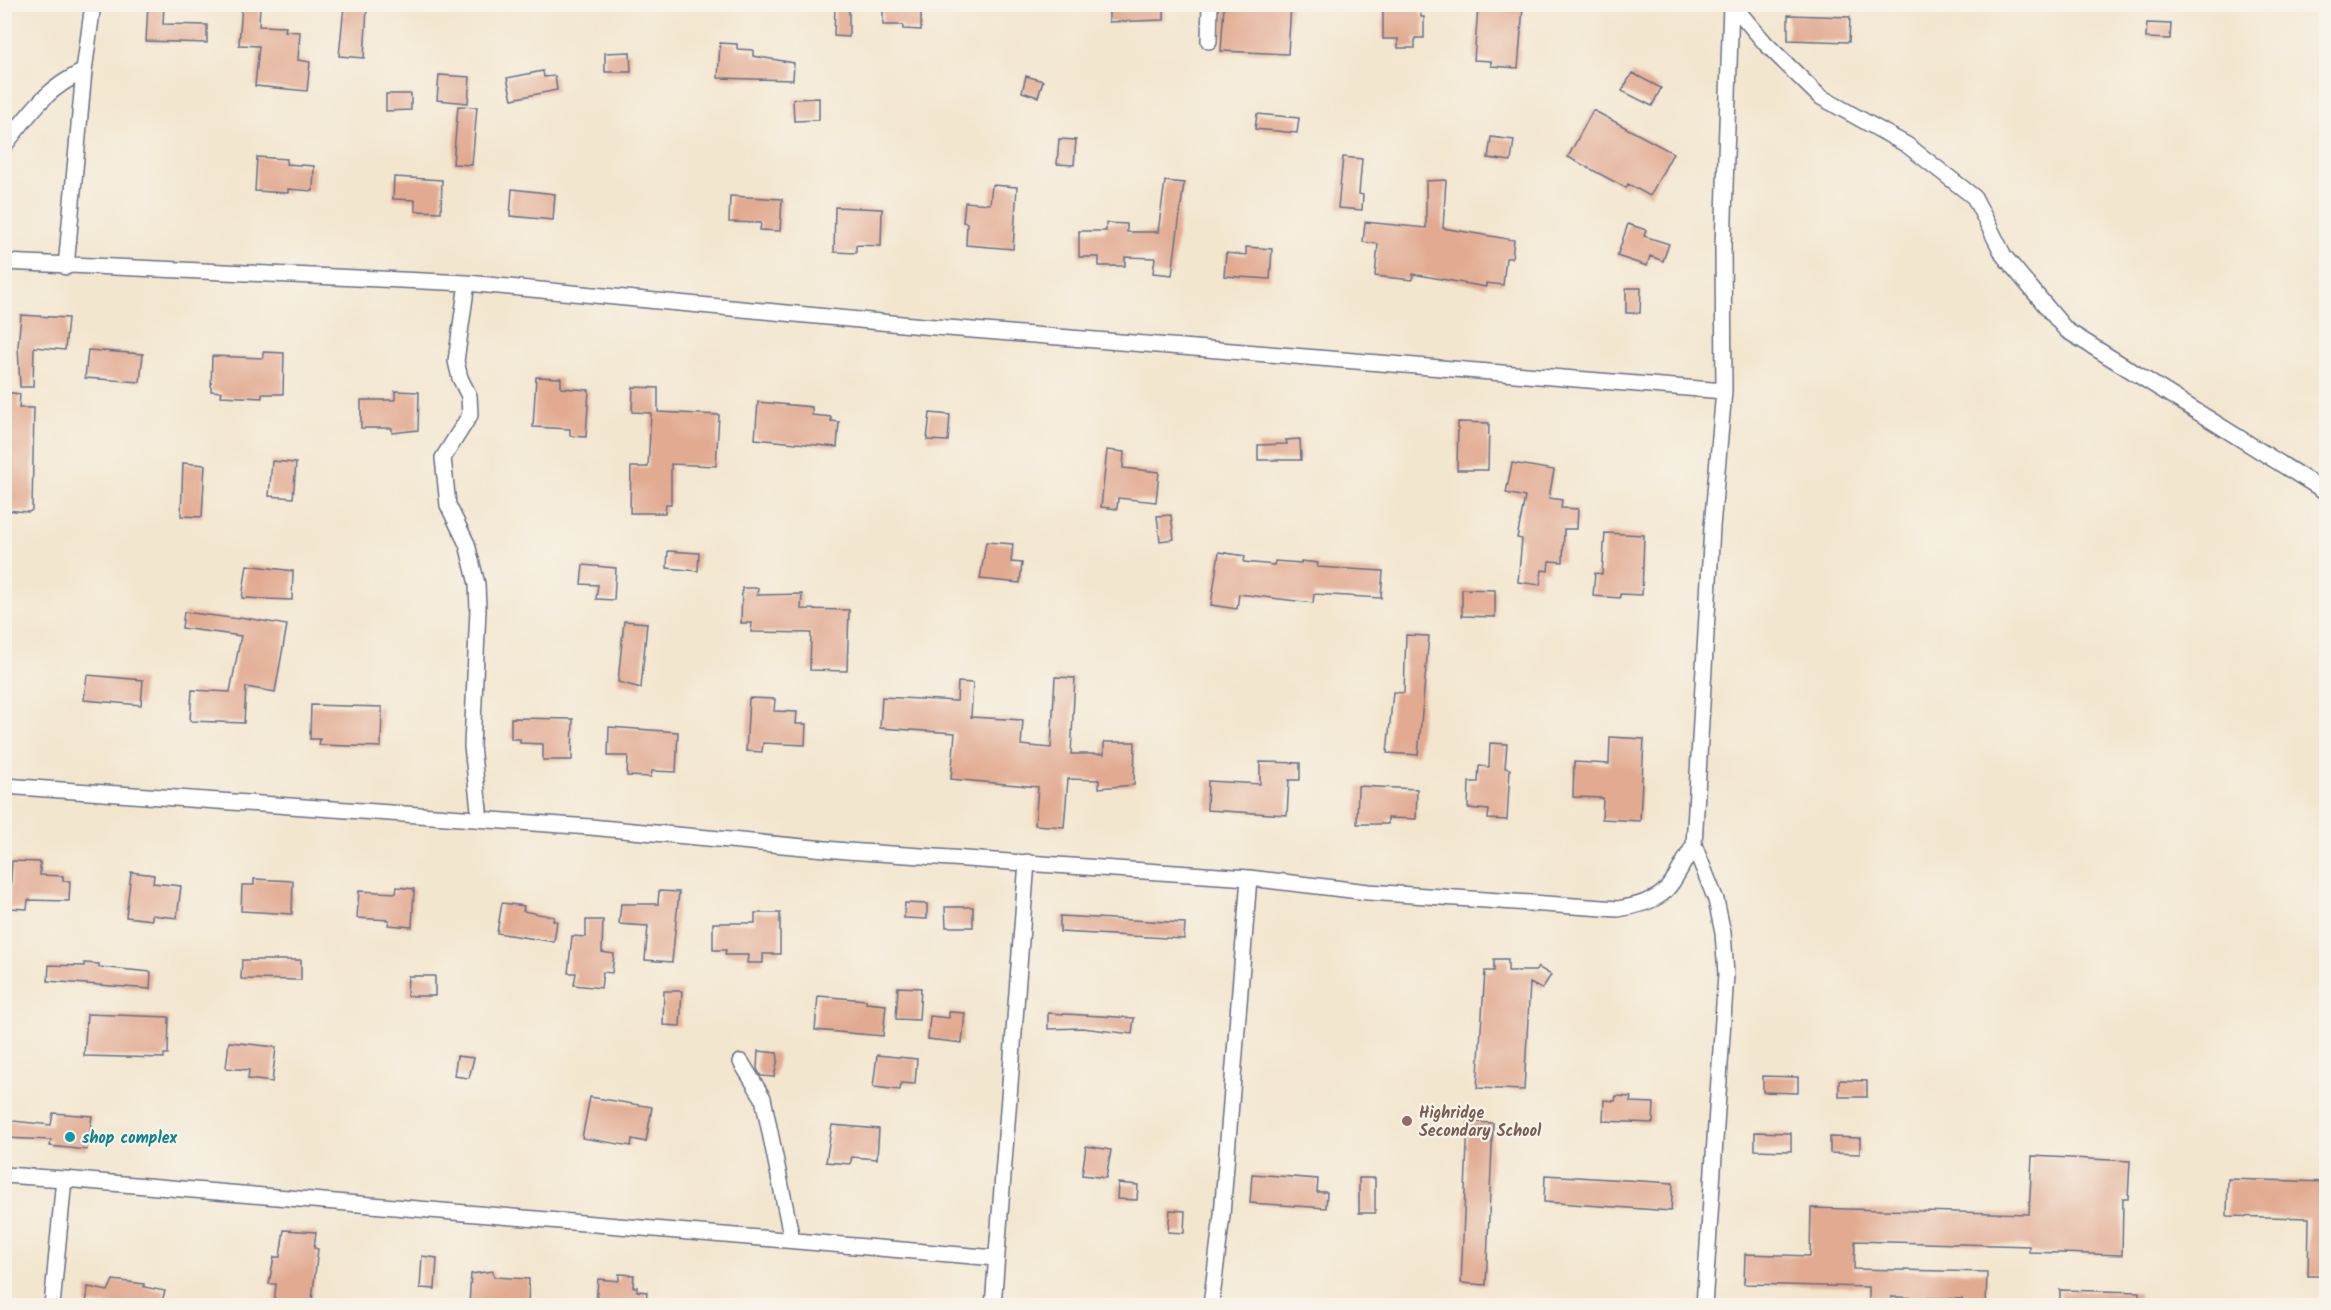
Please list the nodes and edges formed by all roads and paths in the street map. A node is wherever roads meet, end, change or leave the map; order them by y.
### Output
1 (93, 4) edge
2 (1210, 4) edge
3 (1731, 4) edge
4 (1209, 41) dead end
5 (84, 70) junction
6 (4, 146) edge
7 (4, 262) edge
8 (66, 267) junction
9 (467, 283) junction
10 (1724, 391) junction
11 (2326, 492) edge
12 (4, 786) edge
13 (480, 819) junction
14 (1694, 845) junction
15 (1027, 862) junction
16 (1249, 878) junction
17 (741, 1062) dead end
18 (4, 1174) edge
19 (64, 1179) junction
20 (792, 1240) junction
21 (996, 1258) junction
22 (52, 1305) edge
23 (993, 1305) edge
24 (1211, 1305) edge
25 (1704, 1305) edge

1 - 5 street
2 - 4 street
3 - 10 street
3 - 11 street
5 - 6 street
5 - 8 street
7 - 8 street
8 - 9 street
9 - 10 street
9 - 13 street
10 - 14 street
12 - 13 street
13 - 15 street
14 - 16 street
14 - 25 street
15 - 16 street
15 - 21 street
16 - 24 street
17 - 20 street
18 - 19 street
19 - 20 street
19 - 22 street
20 - 21 street
21 - 23 street

